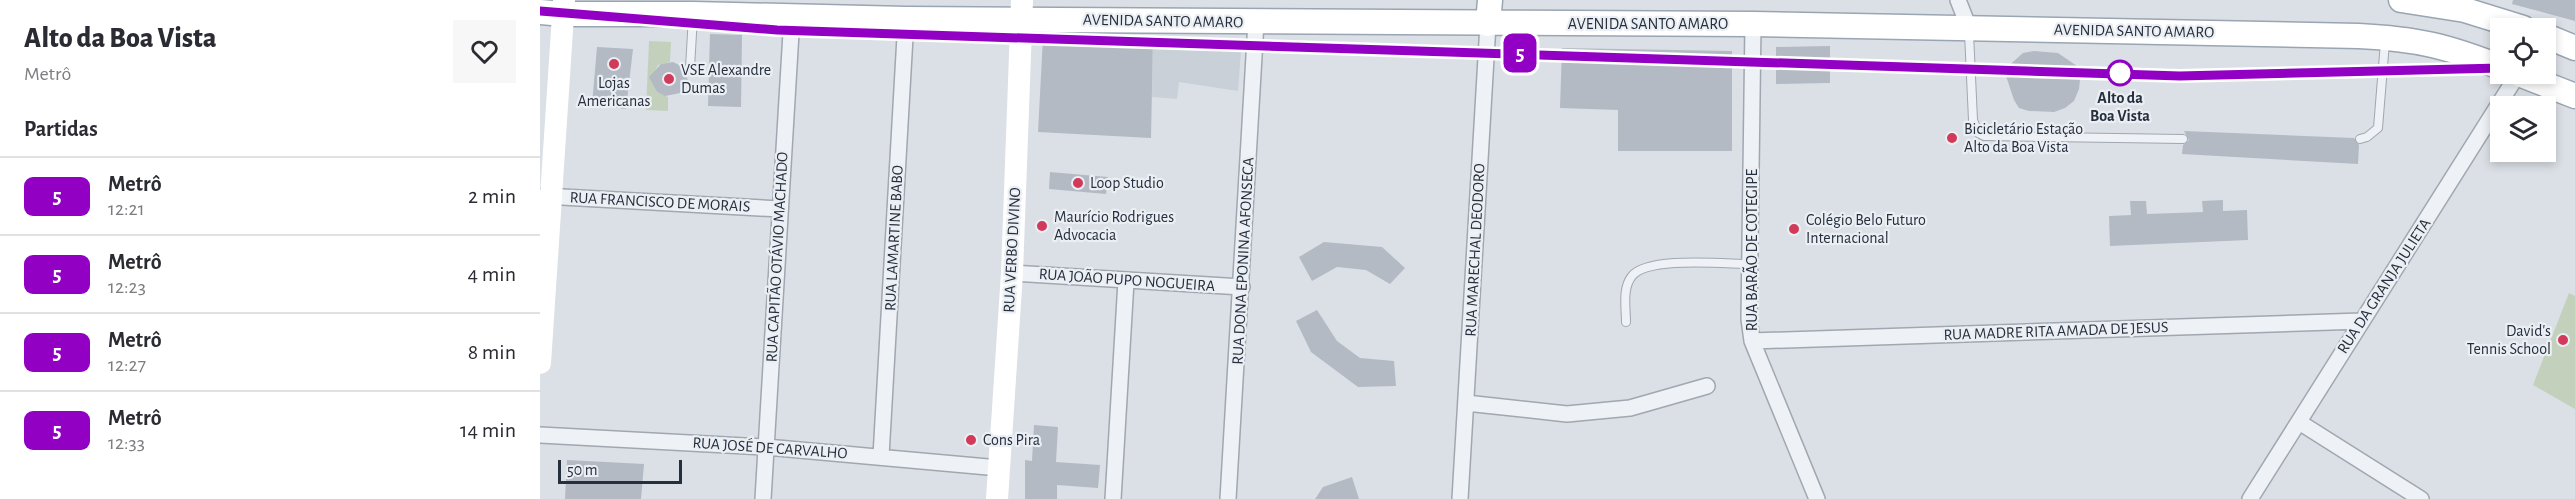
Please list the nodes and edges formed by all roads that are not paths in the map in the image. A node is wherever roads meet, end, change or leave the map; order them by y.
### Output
1 (1958, 0) edge
2 (2401, 0) edge
3 (556, 9) edge
4 (1022, 9) edge
5 (1489, 12) edge
6 (693, 14) junction
7 (792, 16) junction
8 (2491, 18) edge
9 (906, 19) junction
10 (1256, 22) junction
11 (1753, 24) junction
12 (1969, 28) junction
13 (2385, 37) junction
14 (2556, 40) edge
15 (2575, 48) edge
16 (2490, 63) edge
17 (690, 68) dead end
18 (2512, 84) edge
19 (2544, 84) edge
20 (2575, 96) edge
21 (2360, 139) dead end
22 (2183, 140) dead end
23 (546, 196) edge
24 (780, 209) junction
25 (1751, 264) junction
26 (1012, 273) junction
27 (1126, 282) junction
28 (1242, 287) junction
29 (542, 319) edge
30 (2361, 321) junction
31 (1626, 322) dead end
32 (1752, 340) junction
33 (540, 363) edge
34 (1707, 386) dead end
35 (1467, 403) junction
36 (2299, 422) junction
37 (540, 435) edge
38 (766, 447) junction
39 (881, 456) junction
40 (999, 468) junction
41 (763, 499) edge
42 (997, 499) edge
43 (1113, 499) edge
44 (1228, 499) edge
45 (1460, 499) edge
46 (1817, 499) edge
47 (2250, 499) edge
48 (2421, 499) edge

1 - 12 street
2 - 8 main road
3 - 6 main road, AVENIDA SANTO AMARO
3 - 23 street
4 - 9 main road, AVENIDA SANTO AMARO
4 - 10 main road, AVENIDA SANTO AMARO
4 - 26 street, RUA VERBO DIVINO
5 - 10 main road, AVENIDA SANTO AMARO
5 - 11 main road, AVENIDA SANTO AMARO
5 - 35 street, RUA MARECHAL DEODORO
6 - 7 main road, AVENIDA SANTO AMARO
6 - 17 lane
7 - 9 main road, AVENIDA SANTO AMARO
7 - 24 street, RUA CAPITÃO OTÁVIO MACHADO
9 - 39 street, RUA LAMARTINE BABO
10 - 28 street, RUA DONA EPONINA AFONSECA
11 - 12 main road, AVENIDA SANTO AMARO
11 - 25 street, RUA BARÃO DE COTEGIPE
12 - 13 main road, AVENIDA SANTO AMARO
12 - 22 lane
13 - 16 main road, AVENIDA SANTO AMARO
13 - 21 lane
14 - 15 main road
18 - 30 street, RUA DA GRANJA JULIETA
19 - 20 main road
23 - 24 street, RUA FRANCISCO DE MORAIS
23 - 29 street
24 - 38 street, RUA CAPITÃO OTÁVIO MACHADO
25 - 31 lane
25 - 32 street, RUA BARÃO DE COTEGIPE
26 - 27 street, RUA JOÃO PUPO NOGUEIRA
26 - 40 street, RUA VERBO DIVINO
27 - 28 street, RUA JOÃO PUPO NOGUEIRA
27 - 43 street
28 - 44 street, RUA DONA EPONINA AFONSECA
29 - 33 street
30 - 32 street, RUA MADRE RITA AMADA DE JESUS
30 - 36 street, RUA DA GRANJA JULIETA
32 - 46 street, RUA BARÃO DE COTEGIPE
34 - 35 street
35 - 45 street, RUA MARECHAL DEODORO
36 - 47 street, RUA DA GRANJA JULIETA
36 - 48 street
37 - 38 street, RUA JOSÉ DE CARVALHO
38 - 39 street, RUA JOSÉ DE CARVALHO
38 - 41 street, RUA CAPITÃO OTÁVIO MACHADO
39 - 40 street, RUA JOSÉ DE CARVALHO
40 - 42 street, RUA VERBO DIVINO

